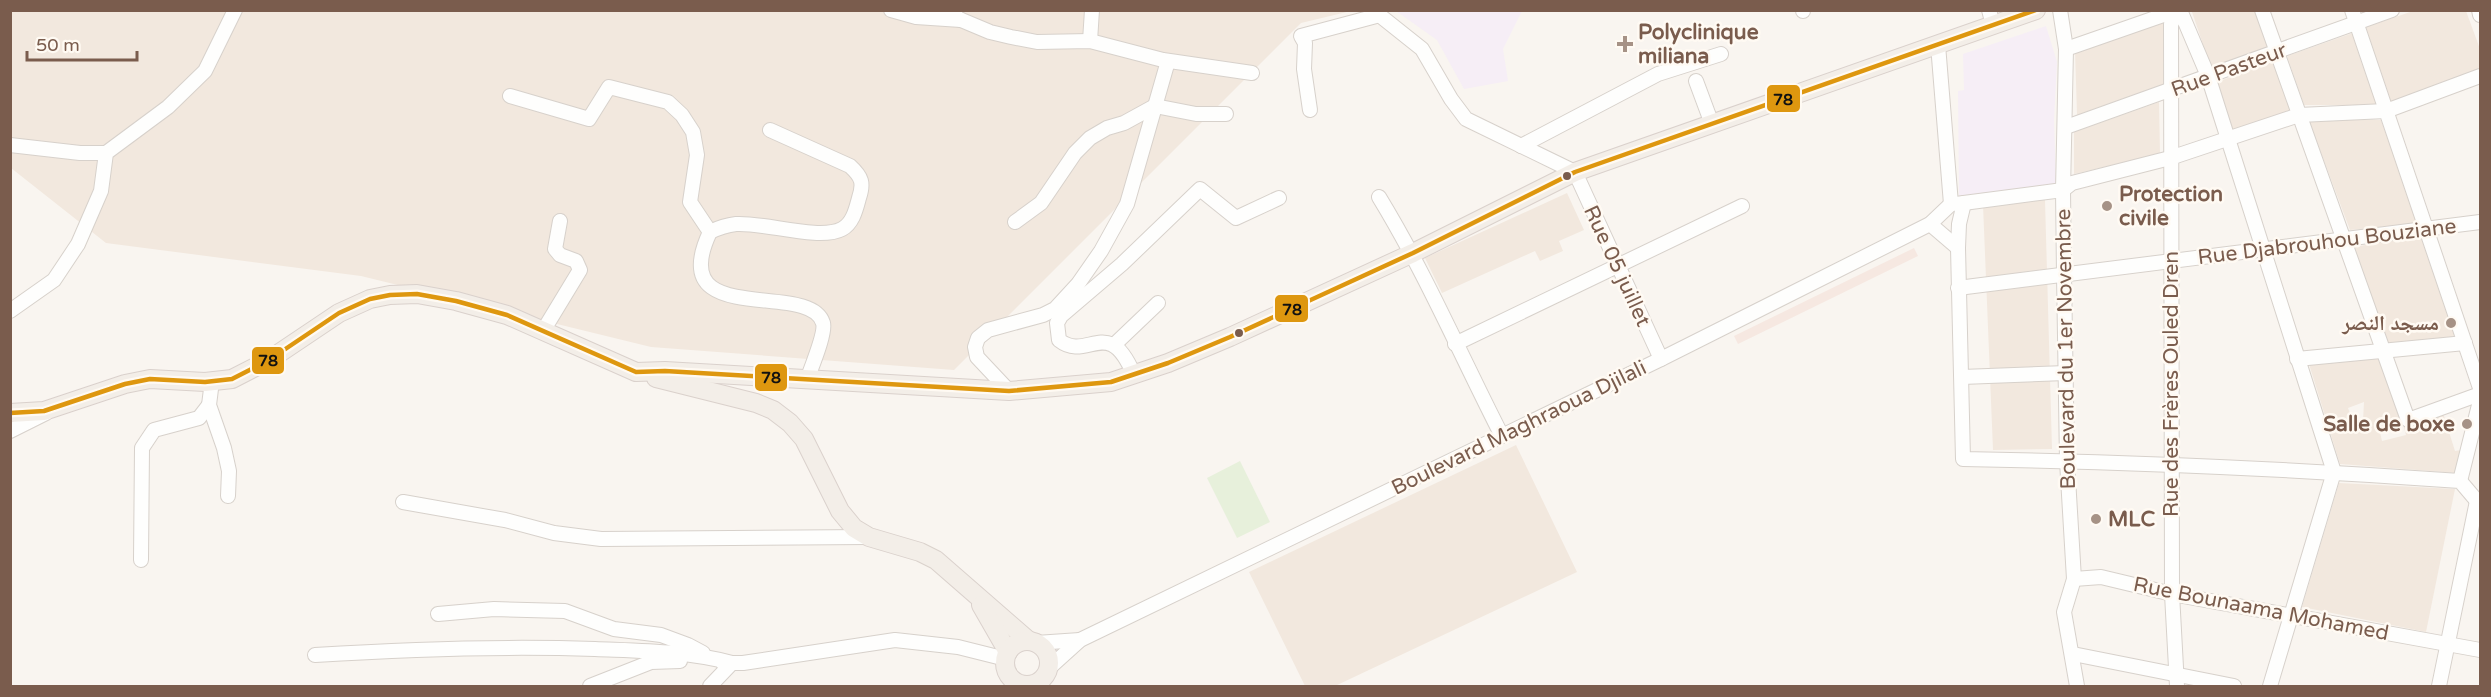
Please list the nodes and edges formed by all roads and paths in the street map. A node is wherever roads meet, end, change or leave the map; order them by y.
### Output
1 (235, 10) edge
2 (891, 10) edge
3 (949, 10) edge
4 (1092, 10) edge
5 (2036, 10) edge
6 (2060, 10) edge
7 (2179, 10) edge
8 (2262, 10) edge
9 (2392, 10) edge
10 (2479, 10) edge
11 (1377, 13) edge
12 (2481, 15) edge
13 (2354, 17) edge
14 (1991, 18) edge
15 (962, 20) junction
16 (1090, 41) junction
17 (1938, 45) junction
18 (2066, 49) junction
19 (2277, 52) junction
20 (1721, 54) dead end
21 (1168, 61) junction
22 (1252, 73) dead end
23 (2208, 76) junction
24 (2481, 76) edge
25 (1696, 81) dead end
26 (2172, 91) junction
27 (510, 96) dead end
28 (1155, 106) junction
29 (1310, 110) dead end
30 (2386, 111) junction
31 (1226, 114) dead end
32 (2299, 115) junction
33 (1712, 124) junction
34 (2066, 127) junction
35 (771, 130) dead end
36 (2227, 138) junction
37 (10, 145) edge
38 (1521, 146) junction
39 (106, 153) junction
40 (2170, 158) junction
41 (1575, 172) junction
42 (2063, 190) junction
43 (1379, 197) dead end
44 (1279, 198) dead end
45 (1958, 204) junction
46 (1742, 206) dead end
47 (560, 221) dead end
48 (1015, 222) dead end
49 (2481, 222) edge
50 (1930, 224) junction
51 (2426, 228) junction
52 (710, 232) junction
53 (2343, 239) junction
54 (1958, 248) junction
55 (2263, 251) junction
56 (1413, 253) junction
57 (2170, 262) junction
58 (1616, 266) junction
59 (2064, 274) junction
60 (1958, 288) junction
61 (1158, 303) dead end
62 (10, 311) edge
63 (543, 331) junction
64 (2465, 343) junction
65 (1115, 344) junction
66 (1455, 344) junction
67 (2384, 351) junction
68 (1661, 359) junction
69 (2297, 359) junction
70 (636, 372) junction
71 (2066, 373) junction
72 (1134, 375) junction
73 (1962, 377) junction
74 (212, 381) junction
75 (807, 381) junction
76 (2481, 388) edge
77 (1009, 392) junction
78 (2481, 394) edge
79 (2481, 401) edge
80 (209, 405) junction
81 (60, 407) junction
82 (10, 413) edge
83 (10, 431) edge
84 (1502, 436) junction
85 (2067, 461) junction
86 (2172, 466) junction
87 (2334, 472) junction
88 (2460, 481) junction
89 (228, 496) dead end
90 (2479, 500) edge
91 (403, 502) dead end
92 (869, 537) junction
93 (141, 560) dead end
94 (2074, 579) junction
95 (972, 590) junction
96 (2172, 594) junction
97 (438, 614) dead end
98 (2290, 616) junction
99 (1080, 640) junction
100 (1033, 642) junction
101 (2448, 644) junction
102 (2481, 650) edge
103 (2073, 654) junction
104 (315, 655) dead end
105 (710, 657) junction
106 (732, 663) junction
107 (1007, 667) edge
108 (1042, 678) edge
109 (2177, 681) edge
110 (591, 687) edge
111 (710, 687) edge
112 (2077, 687) edge
113 (2234, 687) edge
114 (2270, 687) edge
115 (2439, 687) edge

1 - 39 street
2 - 15 street
3 - 15 street
4 - 16 street
5 - 14 main road
6 - 18 street, Boulevard du 1er Novembre
7 - 18 street
7 - 23 street
7 - 26 street, Rue des Frères Ouled Dren
8 - 19 street
9 - 13 street, Rue Pasteur
10 - 12 street
11 - 29 street
11 - 38 street
13 - 19 street, Rue Pasteur
13 - 30 street
14 - 17 main road
15 - 16 street
16 - 21 street
17 - 33 main road
17 - 45 street
18 - 34 street, Boulevard du 1er Novembre
19 - 23 street, Rue Pasteur
19 - 32 street
20 - 38 street
21 - 22 street
21 - 28 street
23 - 26 street, Rue Pasteur
23 - 36 street
24 - 30 street
25 - 33 street
26 - 34 street, Rue Pasteur
26 - 40 street, Rue des Frères Ouled Dren
27 - 52 street
28 - 31 street
28 - 48 street
28 - 77 street
30 - 32 street
30 - 51 street
32 - 36 street
32 - 53 street
33 - 41 main road
34 - 42 street, Boulevard du 1er Novembre
35 - 52 street
36 - 40 street
36 - 55 street
37 - 39 street
38 - 41 street
39 - 62 street
40 - 42 street
40 - 57 street, Rue des Frères Ouled Dren
41 - 56 main road
41 - 58 street, Rue 05 juillet
42 - 45 street
42 - 59 street, Boulevard du 1er Novembre
43 - 56 street
44 - 65 street
45 - 50 street, Boulevard Maghraoua Djilali
45 - 54 street
46 - 58 street
47 - 63 street
49 - 51 street, Rue Djabrouhou Bouziane
50 - 54 street
50 - 68 street, Boulevard Maghraoua Djilali
51 - 53 street, Rue Djabrouhou Bouziane
51 - 64 street
52 - 75 street
53 - 55 street, Rue Djabrouhou Bouziane
53 - 67 street
54 - 60 street
55 - 57 street, Rue Djabrouhou Bouziane
55 - 69 street
56 - 66 street
56 - 72 main road
57 - 59 street, Rue Djabrouhou Bouziane
57 - 86 street, Rue des Frères Ouled Dren
58 - 66 street
58 - 68 street, Rue 05 juillet
59 - 60 street, Rue Djabrouhou Bouziane
59 - 71 street, Boulevard du 1er Novembre
60 - 73 street
61 - 65 street
63 - 70 main road
63 - 74 main road
64 - 67 street
64 - 76 street
65 - 72 street
66 - 84 street
67 - 69 street
67 - 78 street
68 - 84 street, Boulevard Maghraoua Djilali
69 - 87 street
70 - 75 main road
70 - 92 main road
71 - 73 street
71 - 85 street, Boulevard du 1er Novembre
72 - 77 main road
73 - 85 street
74 - 80 street
74 - 81 main road
75 - 77 main road
79 - 88 street
80 - 89 street
80 - 93 street
81 - 82 main road
81 - 83 street
84 - 99 street, Boulevard Maghraoua Djilali
85 - 86 street
85 - 94 street, Boulevard du 1er Novembre
86 - 87 street
86 - 96 street, Rue des Frères Ouled Dren
87 - 88 street
87 - 98 street
88 - 90 street
90 - 101 street
91 - 92 street
92 - 95 main road
94 - 96 street, Rue Bounaama Mohamed
94 - 103 street, Boulevard du 1er Novembre
95 - 100 main road
95 - 107 main road
96 - 98 street, Rue Bounaama Mohamed
96 - 109 street, Rue des Frères Ouled Dren
97 - 105 street
98 - 101 street, Rue Bounaama Mohamed
98 - 114 street
99 - 100 street
99 - 108 street
100 - 107 main road
100 - 108 main road
101 - 102 street, Rue Bounaama Mohamed
101 - 115 street
103 - 109 street
103 - 112 street, Boulevard du 1er Novembre
104 - 105 street
105 - 106 street
106 - 107 street
106 - 110 street
106 - 111 street
107 - 108 main road
109 - 113 street

